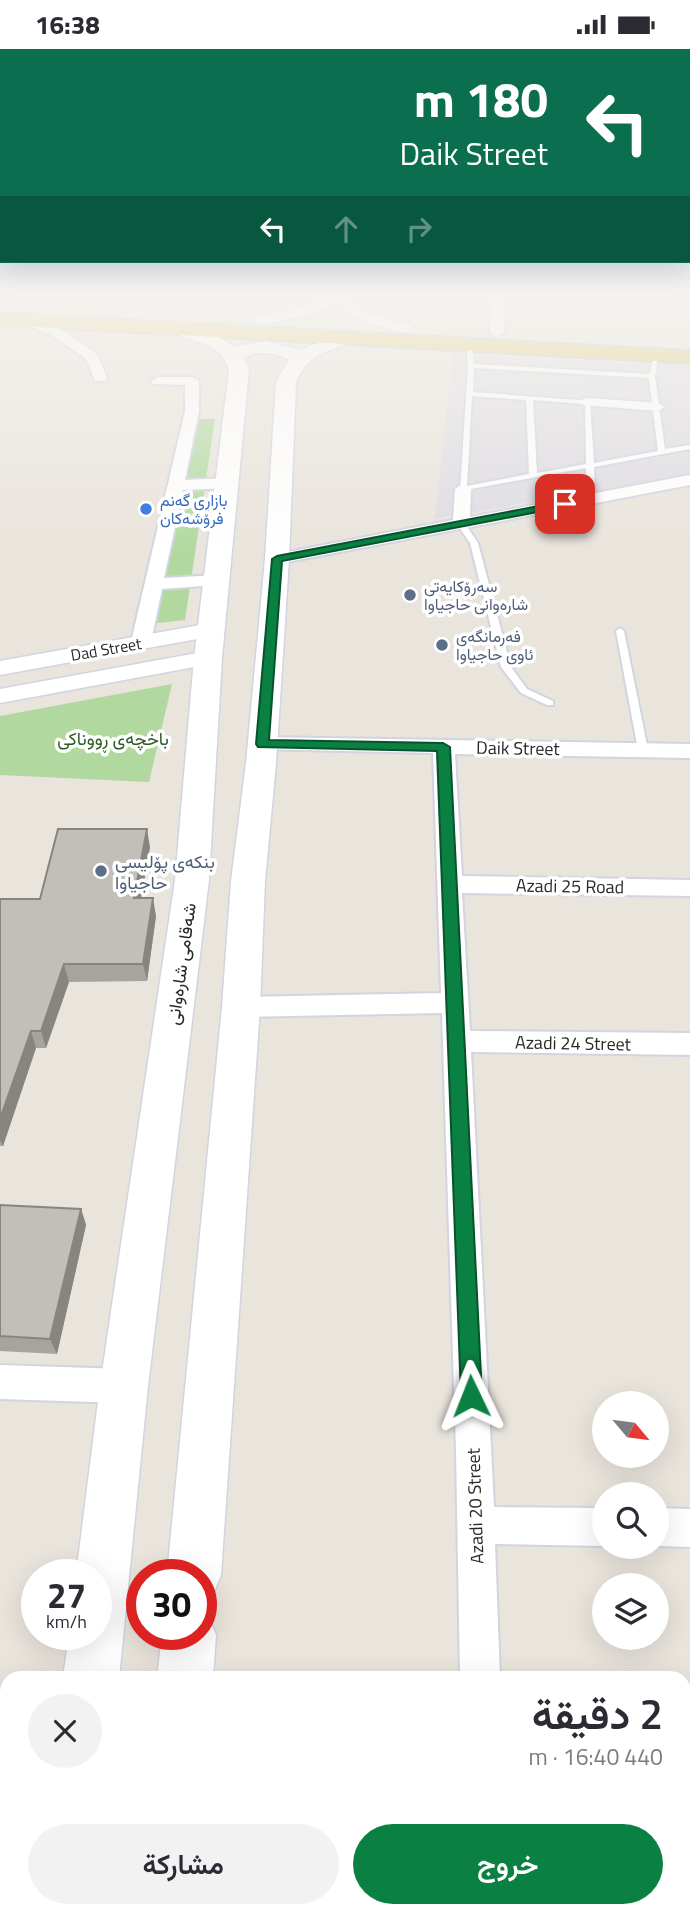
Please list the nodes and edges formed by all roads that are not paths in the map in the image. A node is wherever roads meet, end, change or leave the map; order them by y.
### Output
1 (238, 379) edge
2 (288, 379) edge
3 (470, 379) edge
4 (653, 379) edge
5 (158, 381) dead end
6 (469, 394) junction
7 (529, 398) junction
8 (588, 402) junction
9 (657, 407) junction
10 (690, 447) edge
11 (662, 452) junction
12 (589, 465) junction
13 (533, 476) junction
14 (690, 480) edge
15 (227, 483) junction
16 (176, 485) junction
17 (463, 489) junction
18 (591, 499) junction
19 (461, 524) junction
20 (277, 559) junction
21 (217, 580) junction
22 (154, 584) junction
23 (620, 631) dead end
24 (141, 642) junction
25 (210, 644) junction
26 (0, 668) edge
27 (0, 696) edge
28 (550, 703) dead end
29 (263, 744) junction
30 (443, 747) junction
31 (643, 750) junction
32 (690, 751) edge
33 (192, 880) junction
34 (248, 881) junction
35 (449, 884) junction
36 (690, 888) edge
37 (454, 1003) junction
38 (241, 1007) junction
39 (456, 1041) junction
40 (690, 1044) edge
41 (0, 1383) edge
42 (124, 1385) junction
43 (475, 1525) junction
44 (592, 1527) edge
45 (669, 1527) edge
46 (690, 1528) edge
47 (104, 1559) edge
48 (195, 1559) edge
49 (94, 1650) edge
50 (188, 1650) edge
51 (92, 1671) edge
52 (186, 1671) edge
53 (480, 1671) edge

1 - 15 main road, شەقامی شارەوانی
2 - 20 main road
3 - 6 lane
4 - 9 lane
5 - 16 street
6 - 7 lane
6 - 17 lane
7 - 8 lane
7 - 13 lane
8 - 9 street
8 - 12 lane
9 - 11 lane
10 - 11 lane
11 - 12 lane
12 - 13 lane
12 - 18 lane
13 - 17 lane
14 - 18 street
15 - 16 street
15 - 21 main road, شەقامی شارەوانی
16 - 22 street
17 - 19 street
18 - 19 street
19 - 20 street
19 - 28 lane
20 - 29 main road
21 - 22 street
21 - 25 main road, شەقامی شارەوانی
22 - 24 street
23 - 31 lane
24 - 25 street, Dad Street
24 - 26 street, Dad Street
25 - 27 street, Dad Street
25 - 33 main road, شەقامی شارەوانی
29 - 30 street, Daik Street
29 - 34 main road
30 - 31 street, Daik Street
30 - 35 street, Azadi 20 Street
31 - 32 street, Daik Street
33 - 34 main road
33 - 42 main road, شەقامی شارەوانی
34 - 38 main road
35 - 36 street, Azadi 25 Road
35 - 37 street, Azadi 20 Street
37 - 38 street
37 - 39 street, Azadi 20 Street
38 - 48 main road
39 - 40 street, Azadi 24 Street
39 - 43 street, Azadi 20 Street
41 - 42 street
42 - 47 main road, شەقامی شارەوانی
43 - 44 street
43 - 53 street, Azadi 20 Street
45 - 46 street
49 - 51 main road, شەقامی شارەوانی
50 - 52 main road

